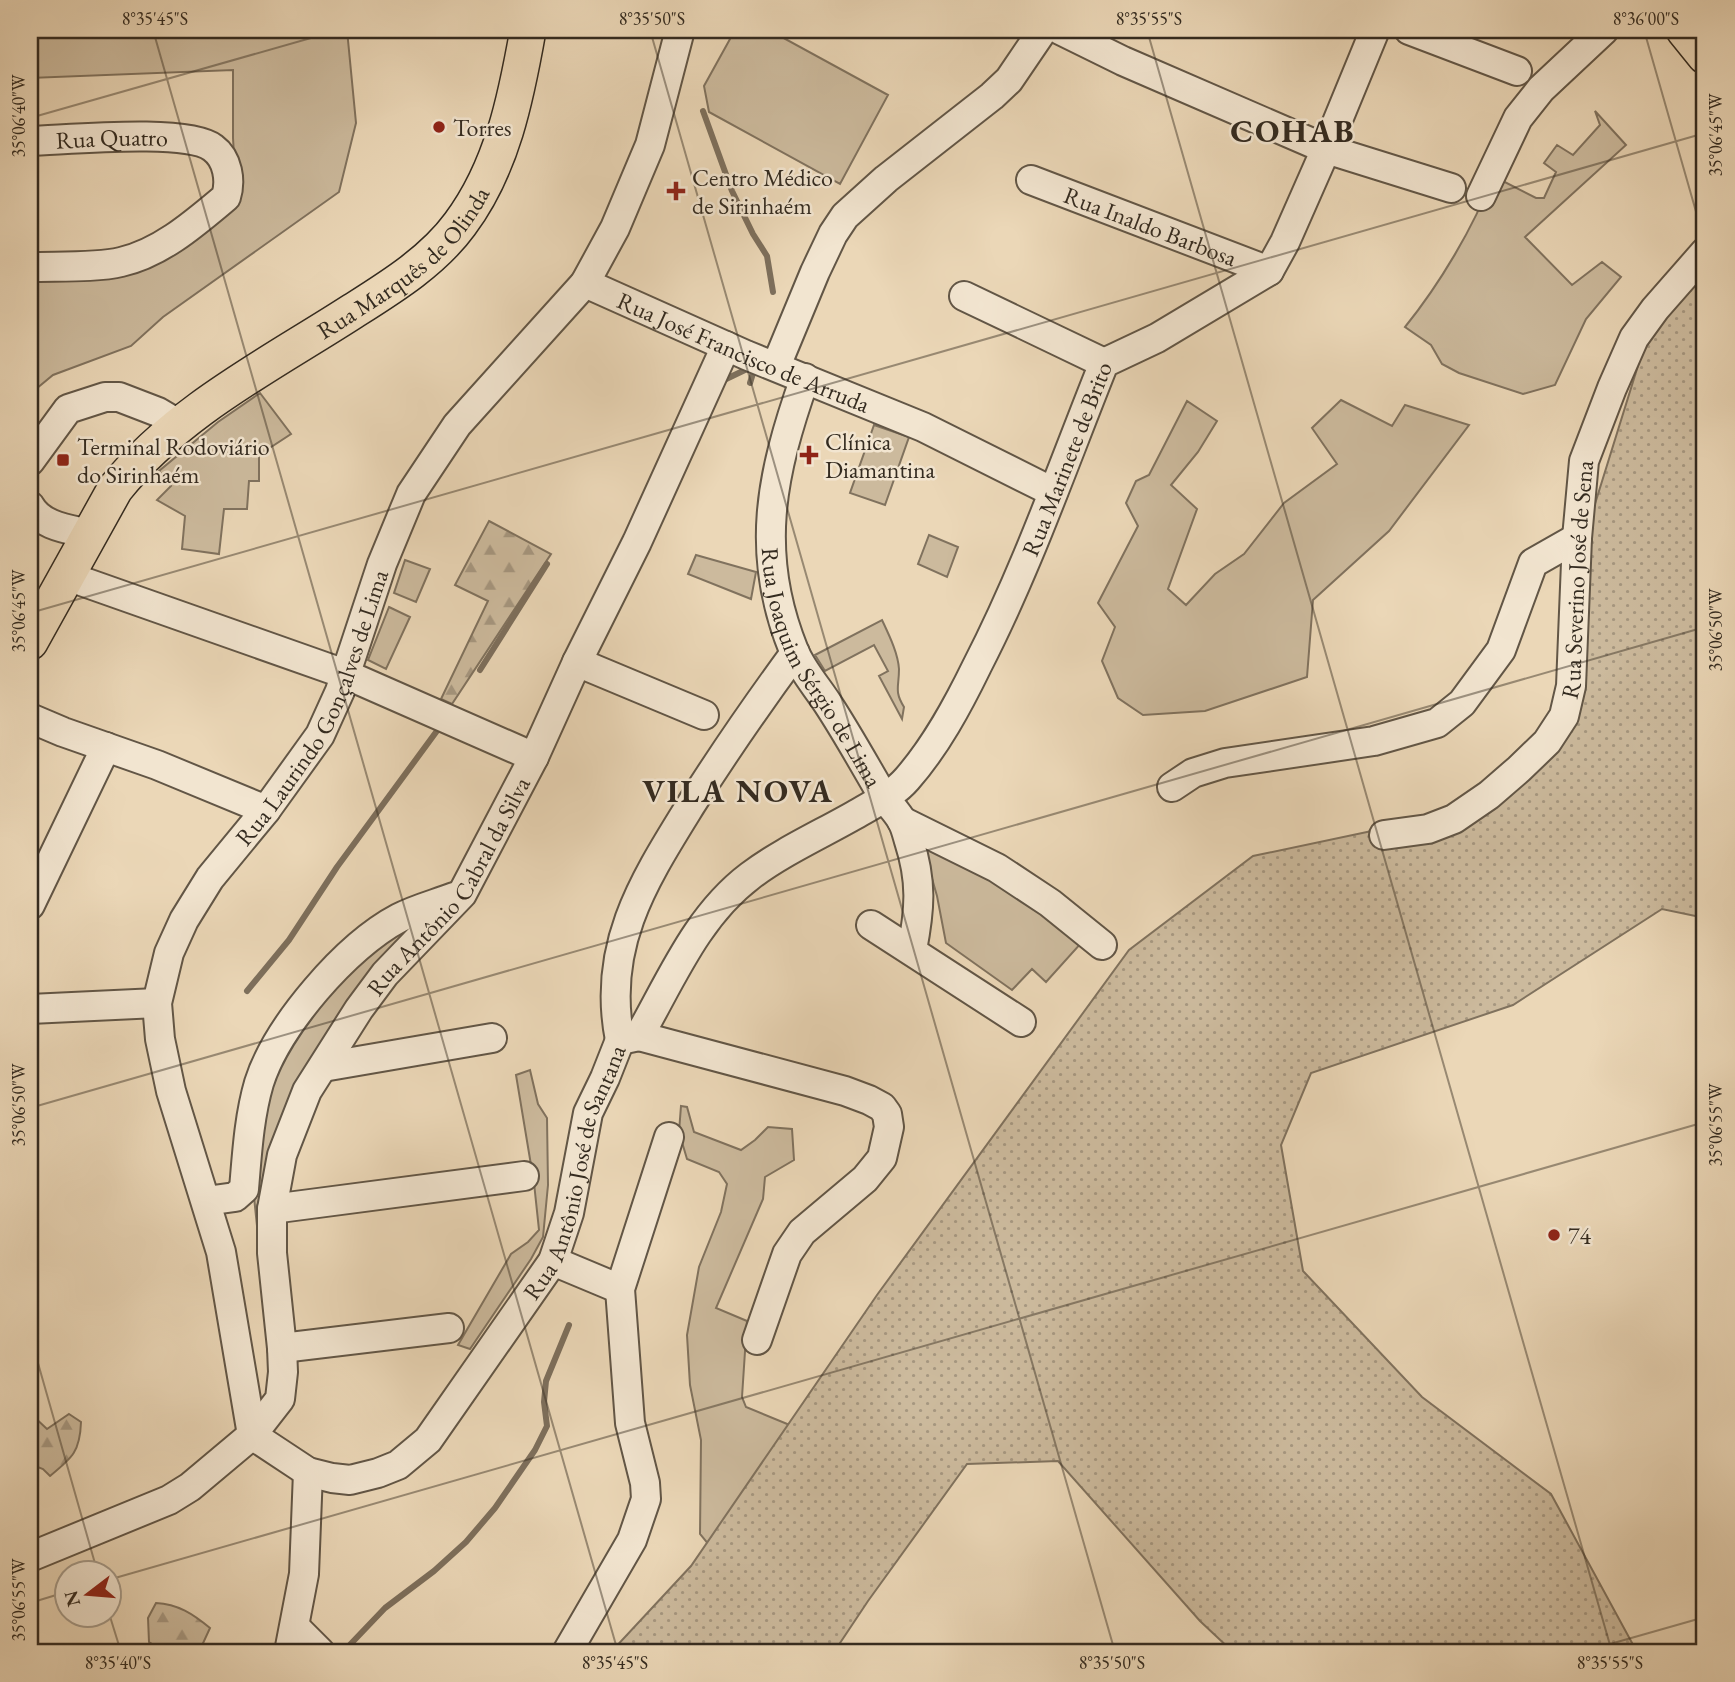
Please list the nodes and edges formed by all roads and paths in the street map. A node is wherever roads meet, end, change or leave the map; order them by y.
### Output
1 (528, 30) edge
2 (680, 30) edge
3 (1043, 30) edge
4 (1060, 30) edge
5 (1375, 30) edge
6 (1409, 30) edge
7 (1604, 30) edge
8 (1684, 30) edge
9 (1705, 56) edge
10 (1517, 71) dead end
11 (30, 141) edge
12 (1326, 149) junction
13 (1031, 180) dead end
14 (1451, 188) dead end
15 (1481, 195) dead end
16 (1705, 252) edge
17 (30, 267) edge
18 (1269, 271) junction
19 (585, 283) junction
20 (964, 296) dead end
21 (753, 357) junction
22 (1104, 363) junction
23 (805, 378) junction
24 (180, 425) junction
25 (30, 461) edge
26 (1054, 492) junction
27 (30, 506) edge
28 (89, 534) junction
29 (1577, 538) junction
30 (67, 576) junction
31 (30, 642) edge
32 (795, 653) junction
33 (577, 662) junction
34 (345, 674) junction
35 (704, 715) dead end
36 (30, 718) edge
37 (106, 747) junction
38 (534, 757) junction
39 (1172, 787) dead end
40 (884, 798) junction
41 (266, 810) junction
42 (902, 821) junction
43 (1384, 835) dead end
44 (462, 894) junction
45 (30, 905) edge
46 (871, 925) dead end
47 (1102, 946) dead end
48 (912, 950) junction
49 (157, 1003) junction
50 (30, 1009) edge
51 (1021, 1022) dead end
52 (492, 1038) dead end
53 (629, 1038) junction
54 (323, 1068) junction
55 (668, 1137) dead end
56 (524, 1176) dead end
57 (206, 1201) junction
58 (272, 1209) junction
59 (553, 1261) junction
60 (620, 1289) junction
61 (449, 1328) dead end
62 (757, 1340) dead end
63 (282, 1348) junction
64 (252, 1435) junction
65 (308, 1472) junction
66 (30, 1557) edge
67 (292, 1640) edge
68 (320, 1652) edge
69 (567, 1652) edge

1 - 24 main road, Rua Marquês de Olinda
2 - 19 street, Rua Laurindo Gonçalves de Lima
3 - 21 street, Rua Antônio Cabral da Silva
4 - 12 street
5 - 12 street
6 - 10 street
7 - 15 street
8 - 9 main road
11 - 17 street, Rua Quatro
12 - 14 street
12 - 18 street
13 - 18 street, Rua Inaldo Barbosa
16 - 29 street, Rua Severino José de Sena
18 - 22 street, Rua Marinete de Brito
19 - 21 street, Rua José Francisco de Arruda
19 - 34 street, Rua Laurindo Gonçalves de Lima
20 - 22 street
21 - 23 street, Rua José Francisco de Arruda
21 - 33 street, Rua Antônio Cabral da Silva
22 - 26 street, Rua Marinete de Brito
23 - 26 street, Rua José Francisco de Arruda
23 - 32 street, Rua Joaquim Sérgio de Lima
24 - 25 street
24 - 28 main road, Rua Marquês de Olinda
26 - 40 street, Rua Marinete de Brito
27 - 28 street
28 - 30 main road, Rua Marquês de Olinda
29 - 39 street
29 - 43 street, Rua Severino José de Sena
30 - 31 main road, Rua Marquês de Olinda
30 - 34 street
32 - 40 street, Rua Joaquim Sérgio de Lima
32 - 53 street
33 - 35 street
33 - 38 street, Rua Antônio Cabral da Silva
34 - 38 street
34 - 41 street, Rua Laurindo Gonçalves de Lima
36 - 37 street
37 - 41 street
37 - 45 street
38 - 44 street, Rua Antônio Cabral da Silva
40 - 42 street, Rua Joaquim Sérgio de Lima
40 - 53 street, Rua Antônio José de Santana
41 - 49 street, Rua Laurindo Gonçalves de Lima
42 - 47 street
42 - 48 street, Rua Joaquim Sérgio de Lima
44 - 54 street, Rua Antônio Cabral da Silva
44 - 57 street
46 - 48 street
48 - 51 street
49 - 50 street
49 - 57 street, Rua Laurindo Gonçalves de Lima
52 - 54 street
53 - 59 street, Rua Antônio José de Santana
53 - 62 street
54 - 58 street, Rua Antônio Cabral da Silva
55 - 60 street
56 - 58 street
57 - 64 street, Rua Laurindo Gonçalves de Lima
58 - 63 street, Rua Antônio Cabral da Silva
59 - 60 street
59 - 65 street, Rua Antônio José de Santana
60 - 69 street
61 - 63 street
63 - 64 street, Rua Antônio Cabral da Silva
64 - 65 street, Rua Antônio José de Santana
64 - 66 street, Rua Antônio Cabral da Silva
65 - 67 street
67 - 68 street

